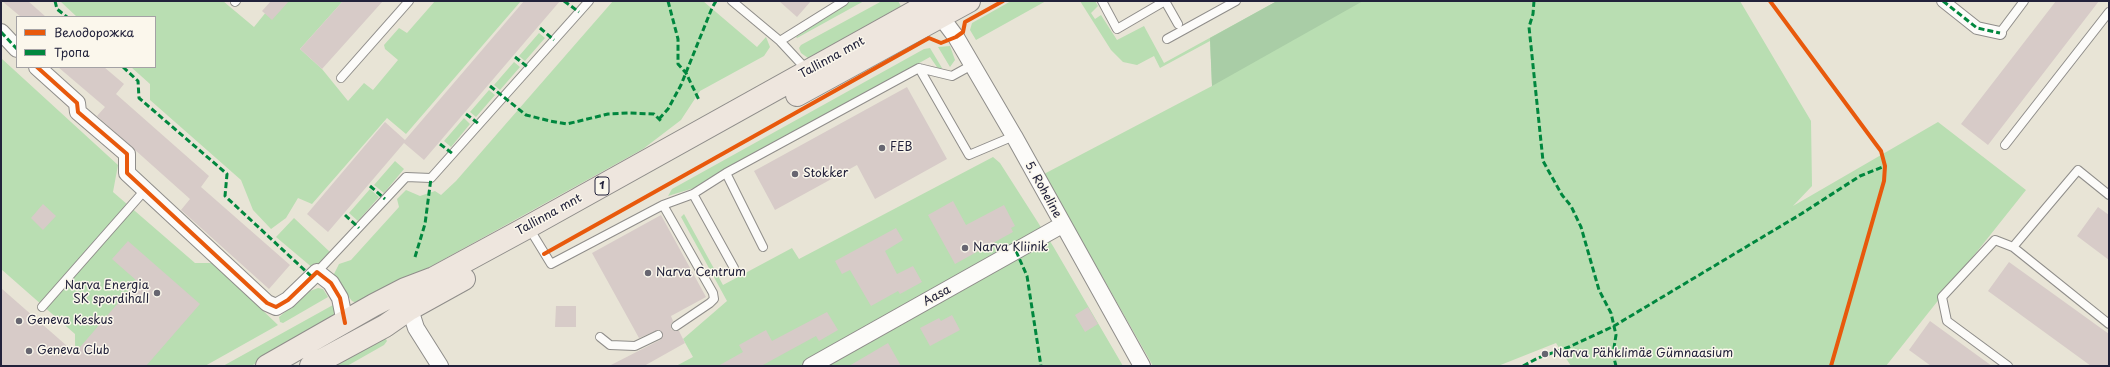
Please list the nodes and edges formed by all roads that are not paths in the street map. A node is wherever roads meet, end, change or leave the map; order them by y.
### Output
1 (409, 1) edge
2 (589, 1) edge
3 (732, 1) edge
4 (844, 1) edge
5 (969, 1) edge
6 (1102, 1) edge
7 (1165, 1) edge
8 (1236, 1) edge
9 (1943, 1) edge
10 (2024, 1) edge
11 (936, 6) edge
12 (2109, 12) edge
13 (1178, 24) dead end
14 (1, 32) edge
15 (2000, 32) joint
16 (1167, 39) dead end
17 (780, 41) junction
18 (16, 48) edge
19 (972, 65) junction
20 (38, 68) edge
21 (919, 68) junction
22 (341, 78) dead end
23 (812, 78) junction
24 (1014, 136) junction
25 (2006, 146) dead end
26 (726, 174) junction
27 (145, 190) junction
28 (693, 194) junction
29 (2109, 195) edge
30 (663, 206) junction
31 (1062, 225) junction
32 (532, 233) junction
33 (764, 247) dead end
34 (2013, 247) junction
35 (734, 268) dead end
36 (317, 272) junction
37 (407, 299) junction
38 (42, 307) dead end
39 (345, 323) junction
40 (2109, 324) edge
41 (676, 326) dead end
42 (658, 334) dead end
43 (600, 337) dead end
44 (1138, 365) edge
45 (267, 366) edge
46 (311, 366) edge
47 (440, 366) edge
48 (811, 366) edge
49 (2008, 366) edge

1 - 22 lane
2 - 36 lane
3 - 17 lane
4 - 17 lane
5 - 11 highway, Tallinna mnt / 1
6 - 7 lane
7 - 13 lane
8 - 16 lane
9 - 15 street
10 - 15 lane
11 - 19 street, 5. Roheline
11 - 23 highway, Tallinna mnt / 1
12 - 25 lane
14 - 18 street
17 - 23 lane
19 - 21 lane
19 - 24 street, 5. Roheline
20 - 27 street
21 - 24 lane
21 - 26 lane
23 - 32 highway, Tallinna mnt / 1
24 - 31 street, 5. Roheline
26 - 28 lane
26 - 33 lane
27 - 36 street
27 - 38 lane
28 - 30 lane
28 - 35 lane
29 - 34 lane
30 - 32 lane
30 - 41 lane
31 - 44 street, 5. Roheline
31 - 48 street, Aasa
32 - 37 highway, Tallinna mnt / 1
34 - 40 lane
34 - 49 lane
36 - 39 street
37 - 39 highway, Tallinna mnt / 1
37 - 46 highway, Tallinna mnt / 1
37 - 47 street
39 - 45 highway, Tallinna mnt / 1
42 - 43 lane

